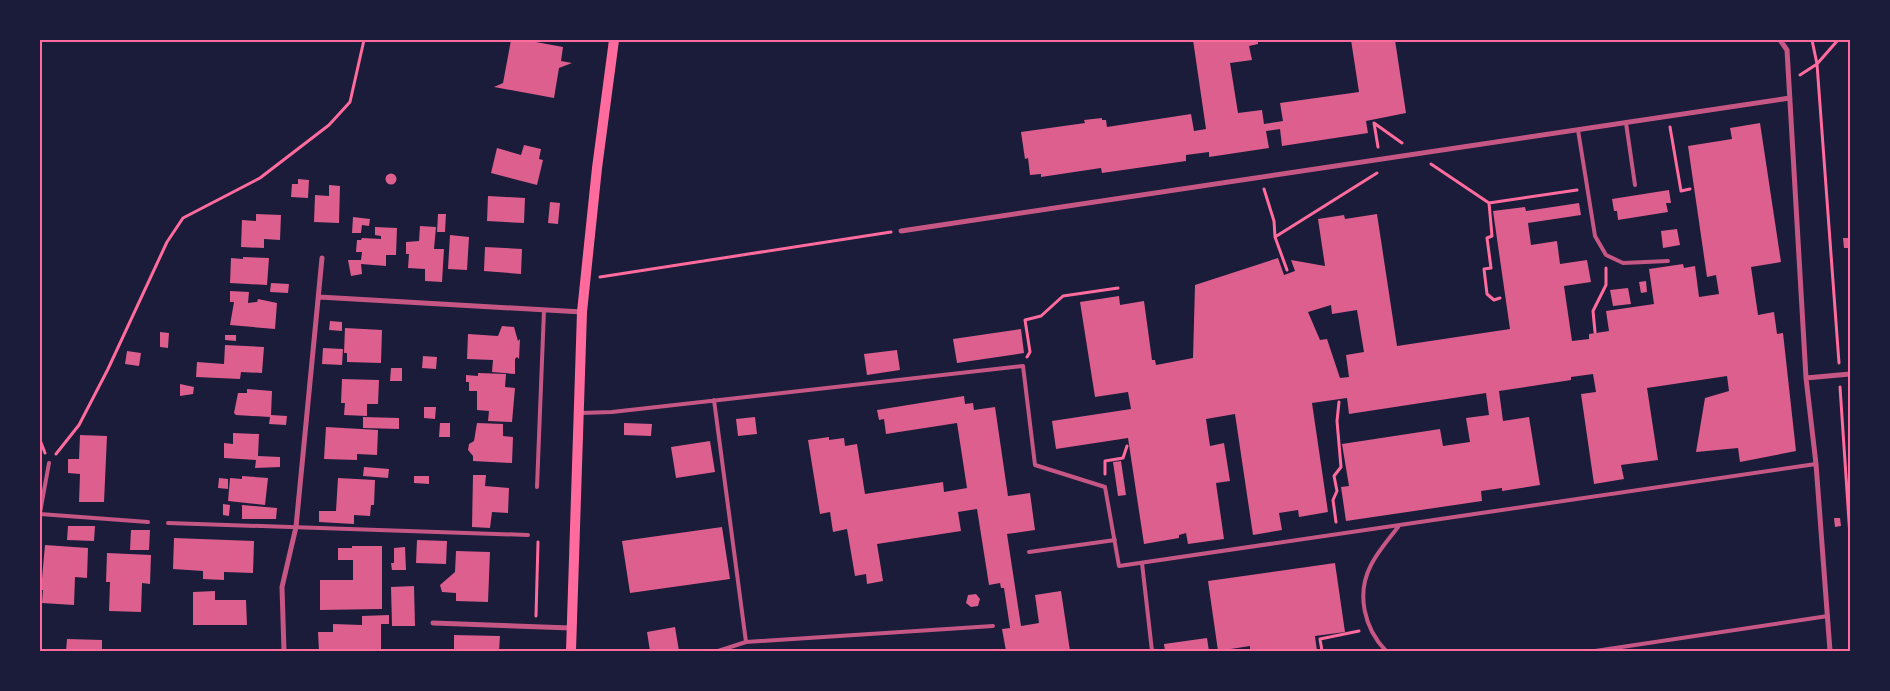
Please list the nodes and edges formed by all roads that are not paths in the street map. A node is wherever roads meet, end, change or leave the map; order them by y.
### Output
1 (614, 40) edge
2 (1780, 40) edge
3 (1790, 98) junction
4 (1626, 123) junction
5 (1578, 130) junction
6 (1635, 185) dead end
7 (901, 231) road end
8 (322, 258) dead end
9 (1668, 261) dead end
10 (319, 297) junction
11 (544, 310) junction
12 (582, 312) junction
13 (1850, 374) edge
14 (1806, 378) junction
15 (714, 400) junction
16 (578, 413) junction
17 (49, 462) road end
18 (1816, 464) junction
19 (537, 487) dead end
20 (42, 503) edge
21 (40, 514) edge
22 (148, 522) dead end
23 (168, 523) dead end
24 (296, 527) junction
25 (1398, 527) junction
26 (528, 535) road end
27 (1115, 540) junction
28 (1029, 552) dead end
29 (1142, 563) junction
30 (1828, 616) junction
31 (433, 623) dead end
32 (993, 626) dead end
33 (572, 628) junction
34 (746, 642) junction
35 (284, 651) edge
36 (571, 651) edge
37 (718, 651) edge
38 (1152, 651) edge
39 (1386, 651) edge
40 (1595, 651) edge
41 (1830, 651) edge

1 - 12 main road
2 - 3 street
3 - 4 street
3 - 14 street
4 - 5 street
4 - 6 lane
5 - 7 street
5 - 9 lane
8 - 10 street
10 - 11 street
10 - 24 street
11 - 12 street
11 - 19 lane
12 - 16 main road
13 - 14 street
14 - 18 street
15 - 16 lane
15 - 27 lane
15 - 34 lane
16 - 33 main road
17 - 20 lane
18 - 25 lane
18 - 30 street
20 - 21 lane
21 - 22 lane
23 - 24 lane
24 - 26 lane
24 - 35 street
25 - 29 lane
25 - 39 lane
27 - 28 lane
27 - 29 lane
29 - 38 lane
30 - 40 lane
30 - 41 street
31 - 33 street
32 - 34 lane
33 - 36 main road
34 - 37 lane

